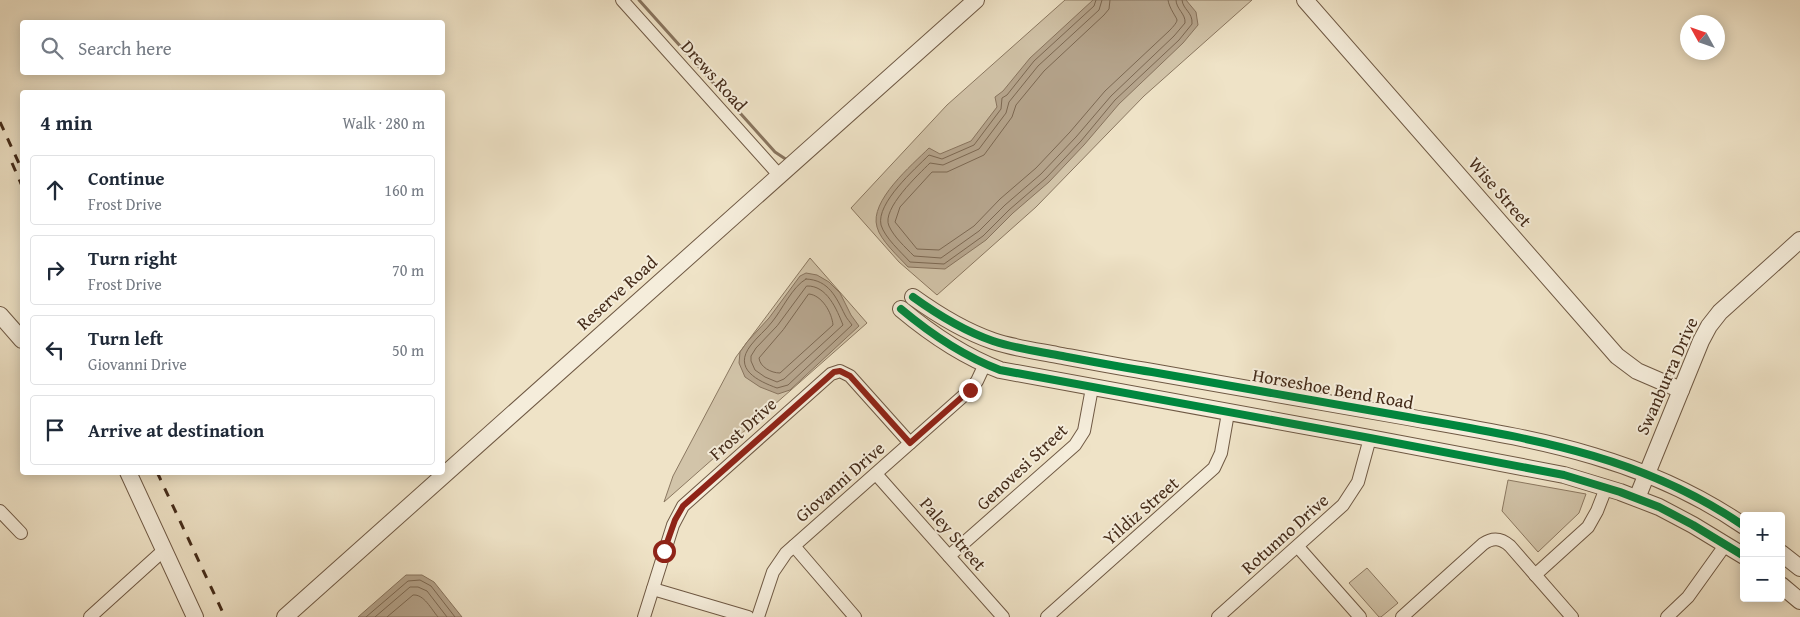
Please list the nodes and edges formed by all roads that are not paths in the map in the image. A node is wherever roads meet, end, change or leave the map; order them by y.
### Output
1 (622, 0) edge
2 (976, 0) edge
3 (1306, 0) edge
4 (779, 175) junction
5 (1800, 240) edge
6 (913, 297) dead end
7 (901, 310) dead end
8 (0, 315) edge
9 (20, 338) edge
10 (993, 341) junction
11 (1098, 363) junction
12 (985, 364) junction
13 (1092, 388) junction
14 (1681, 390) junction
15 (1375, 412) junction
16 (1228, 413) junction
17 (1370, 438) junction
18 (910, 443) junction
19 (445, 474) edge
20 (876, 474) junction
21 (1646, 474) junction
22 (129, 475) edge
23 (444, 475) edge
24 (1606, 488) junction
25 (1637, 498) junction
26 (2, 518) edge
27 (1740, 524) edge
28 (1740, 527) edge
29 (20, 533) dead end
30 (1726, 544) junction
31 (794, 546) junction
32 (1298, 547) junction
33 (164, 550) junction
34 (1740, 553) edge
35 (949, 556) junction
36 (1785, 556) edge
37 (1800, 568) edge
38 (1535, 575) junction
39 (1785, 588) edge
40 (653, 589) junction
41 (1800, 601) edge
42 (1415, 613) edge
43 (90, 617) edge
44 (195, 617) edge
45 (285, 617) edge
46 (644, 617) edge
47 (748, 617) edge
48 (758, 617) edge
49 (855, 617) edge
50 (1003, 617) edge
51 (1047, 617) edge
52 (1218, 617) edge
53 (1360, 617) edge
54 (1402, 617) edge
55 (1572, 617) edge
56 (1667, 617) edge

1 - 4 street, Drews Road
2 - 4 street, Reserve Road
3 - 14 street, Wise Street
4 - 19 street, Reserve Road
5 - 14 street, Swanburra Drive
6 - 10 street, Horseshoe Bend Road
7 - 12 street
8 - 9 street
10 - 11 street, Horseshoe Bend Road
10 - 12 street
11 - 13 street
11 - 15 street, Horseshoe Bend Road
12 - 13 street
12 - 18 street, Giovanni Drive
13 - 16 street
13 - 35 street, Genovesi Street
14 - 21 street, Swanburra Drive
15 - 17 street
15 - 21 street, Horseshoe Bend Road
16 - 17 street
16 - 51 street, Yildiz Street
17 - 24 street
17 - 32 street, Rotunno Drive
18 - 20 street, Giovanni Drive
18 - 40 street, Frost Drive
20 - 31 street, Giovanni Drive
20 - 35 street, Paley Street
21 - 25 street, Swanburra Drive
21 - 27 street, Horseshoe Bend Road
22 - 33 street
23 - 45 street, Reserve Road
24 - 25 street
24 - 38 street
25 - 30 street
26 - 29 street
28 - 30 street
30 - 34 street
30 - 56 street
31 - 48 street, Giovanni Drive
31 - 49 street
32 - 52 street, Rotunno Drive
32 - 53 street
33 - 43 street
33 - 44 street
35 - 50 street, Paley Street
36 - 37 street
38 - 42 street
38 - 55 street
39 - 41 street
40 - 46 street, Frost Drive
40 - 47 street
42 - 54 street

